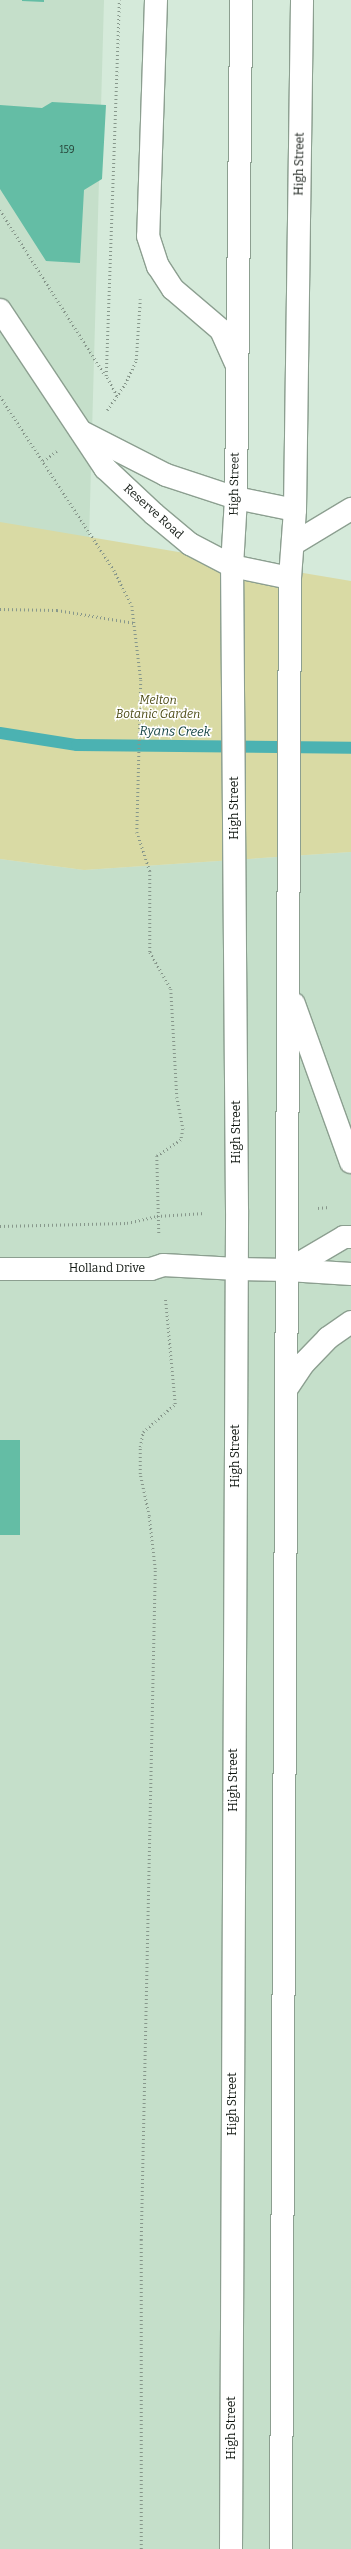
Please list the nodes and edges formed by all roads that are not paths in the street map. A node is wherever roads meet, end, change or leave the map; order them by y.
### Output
1 (156, 0) edge
2 (241, 0) edge
3 (302, 0) edge
4 (0, 310) edge
5 (236, 363) junction
6 (82, 432) junction
7 (236, 498) junction
8 (351, 509) edge
9 (295, 510) junction
10 (293, 544) junction
11 (232, 566) junction
12 (290, 578) junction
13 (289, 988) junction
14 (351, 1162) edge
15 (351, 1238) edge
16 (0, 1269) edge
17 (237, 1269) junction
18 (288, 1270) junction
19 (351, 1274) edge
20 (351, 1322) edge
21 (287, 1388) junction
22 (231, 2549) edge
23 (282, 2549) edge

1 - 5 main road, High Street
2 - 5 main road, High Street
3 - 9 main road, High Street
4 - 6 main road, Reserve Road
5 - 7 main road, High Street
6 - 7 main road, Reserve Road
6 - 11 main road, Reserve Road
7 - 9 main road, Reserve Road
7 - 11 main road, High Street
8 - 10 main road
9 - 10 main road, High Street
10 - 12 main road, High Street
11 - 12 main road, Reserve Road
11 - 17 main road, High Street
12 - 13 main road, High Street
13 - 14 main road
13 - 18 main road, High Street
15 - 18 main road
16 - 17 main road, Holland Drive
17 - 18 main road, Holland Drive
17 - 22 main road, High Street
18 - 19 main road, Holland Drive
18 - 21 main road, High Street
20 - 21 main road
21 - 23 main road, High Street

